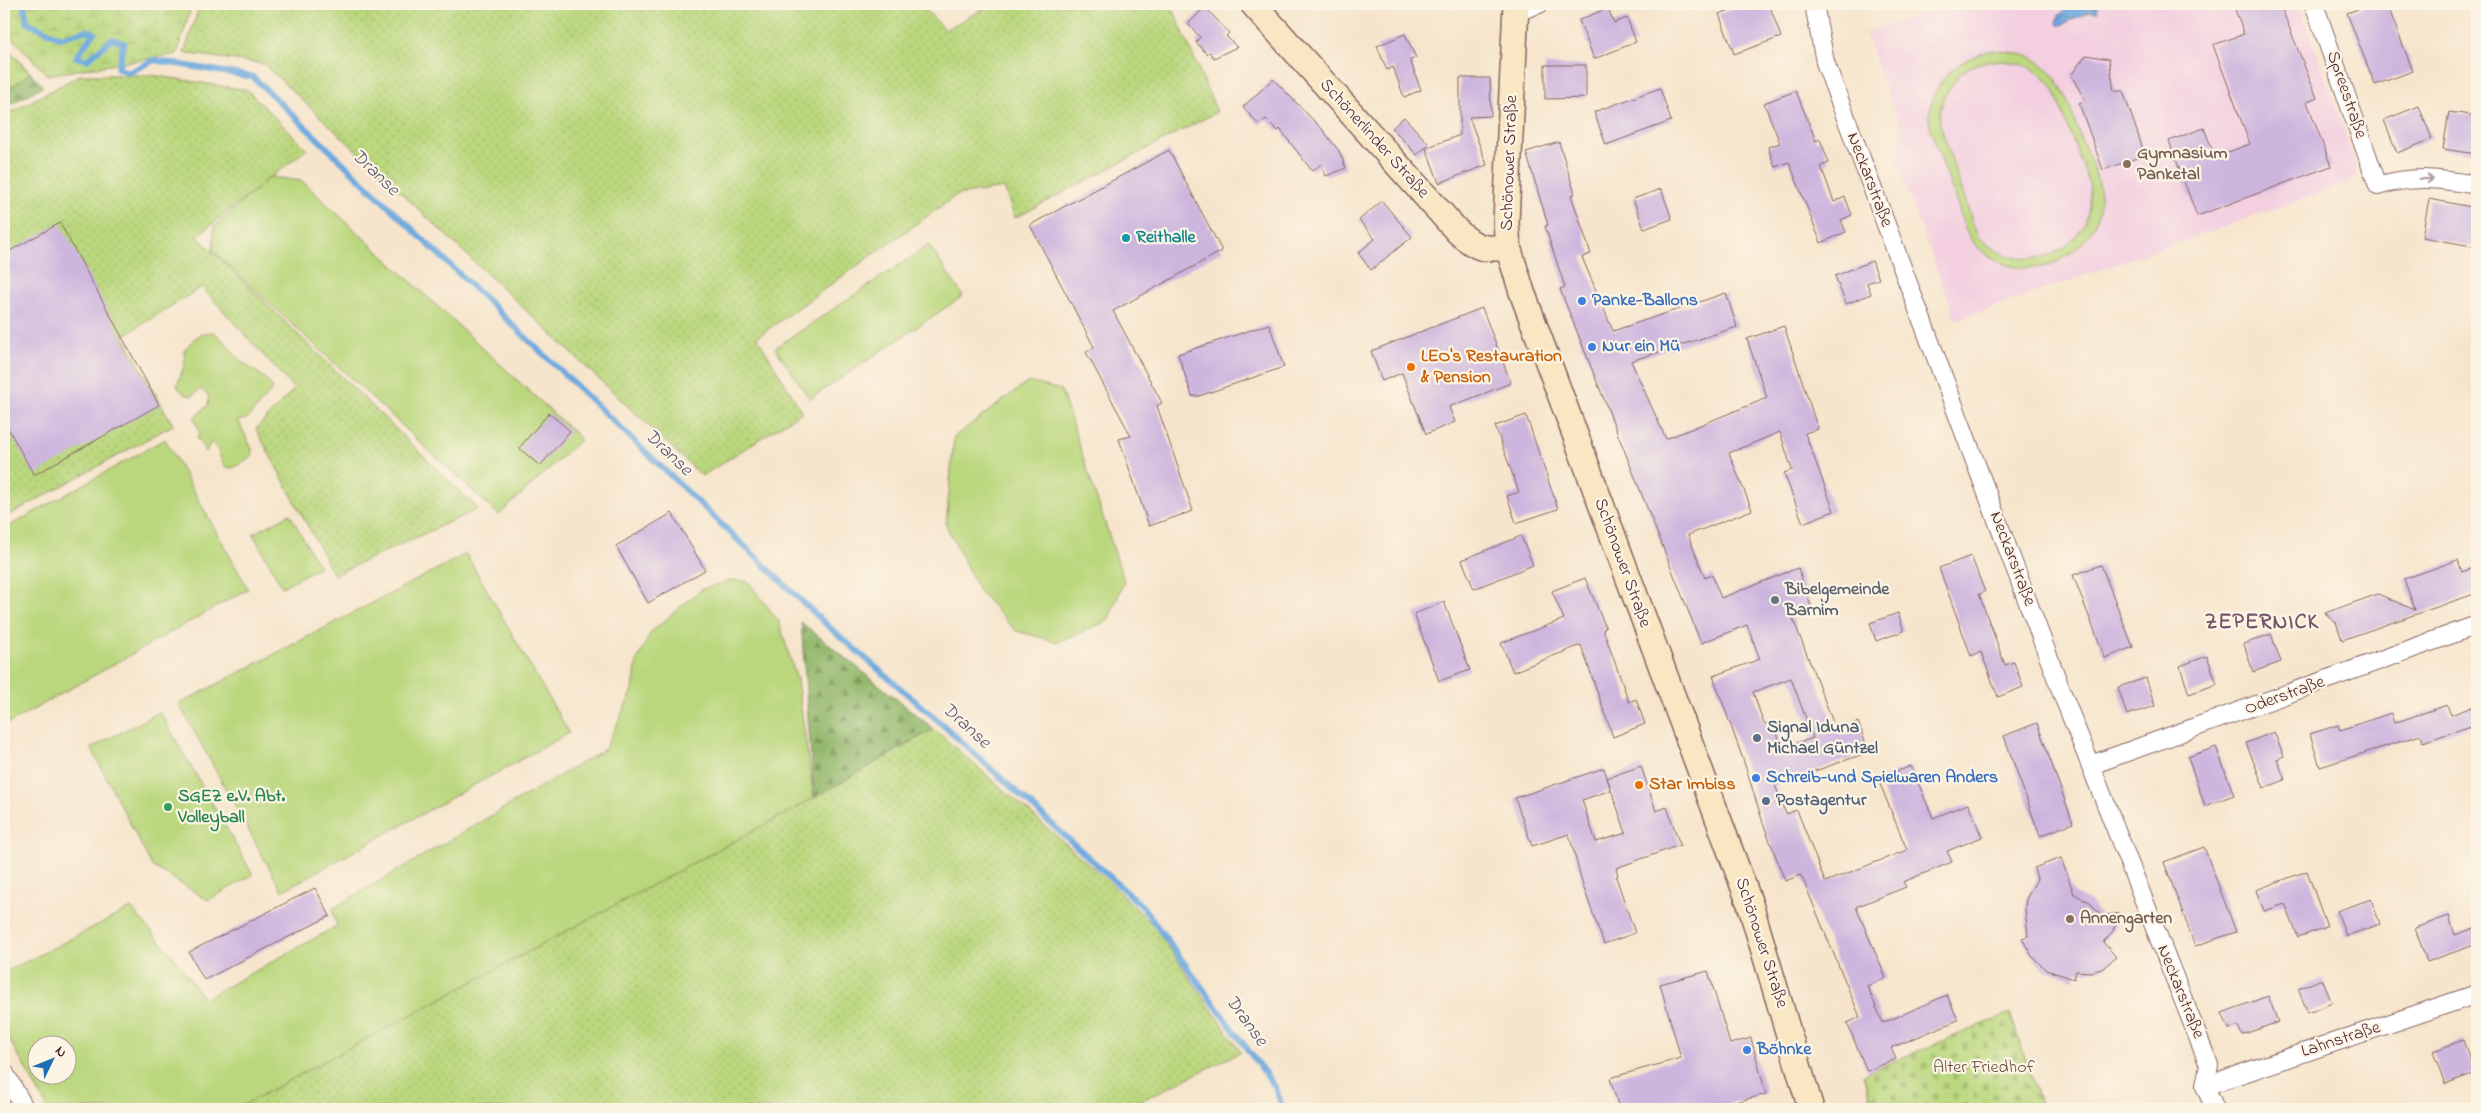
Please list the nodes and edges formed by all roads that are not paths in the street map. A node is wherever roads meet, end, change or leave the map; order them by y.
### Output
1 (1252, 4) edge
2 (1538, 4) edge
3 (1814, 4) edge
4 (2314, 4) edge
5 (1516, 8) edge
6 (2477, 185) edge
7 (1508, 248) junction
8 (2477, 625) edge
9 (2091, 765) junction
10 (2477, 994) edge
11 (4, 1072) edge
12 (2205, 1086) junction
13 (25, 1109) edge
14 (1812, 1109) edge
15 (2215, 1109) edge

1 - 7 street, Schönerlinder Straße
2 - 5 street
3 - 9 street, Neckarstraße
4 -> 6 street, Spreestraße
5 - 7 street, Schönower Straße
7 - 14 street, Schönower Straße
8 - 9 street, Oderstraße
9 - 12 street, Neckarstraße
10 - 12 street, Lahnstraße
11 - 13 street
12 - 15 street, Neckarstraße

